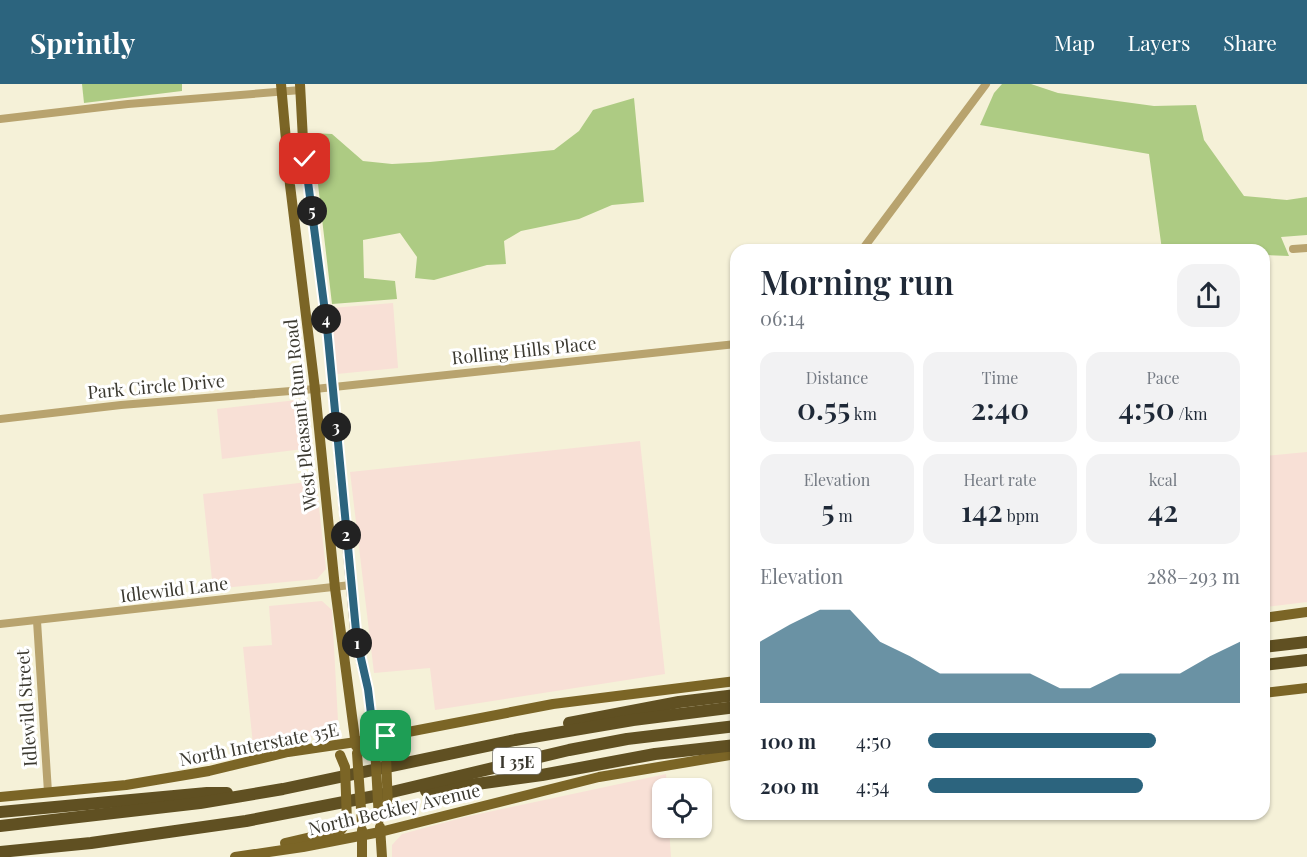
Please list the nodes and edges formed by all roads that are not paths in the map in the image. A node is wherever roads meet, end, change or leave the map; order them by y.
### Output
1 (986, 84) edge
2 (301, 87) edge
3 (281, 88) edge
4 (0, 119) edge
5 (866, 244) edge
6 (1307, 248) edge
7 (1293, 249) dead end
8 (730, 345) edge
9 (332, 387) junction
10 (315, 389) junction
11 (0, 419) edge
12 (351, 585) junction
13 (335, 588) junction
14 (1307, 612) edge
15 (1270, 617) edge
16 (37, 621) junction
17 (0, 624) edge
18 (1307, 642) edge
19 (1270, 646) edge
20 (1307, 660) edge
21 (1270, 663) edge
22 (730, 682) edge
23 (1307, 688) edge
24 (1270, 692) edge
25 (730, 695) edge
26 (730, 708) edge
27 (448, 722) junction
28 (730, 727) edge
29 (515, 740) junction
30 (374, 742) junction
31 (730, 746) edge
32 (356, 747) junction
33 (301, 751) junction
34 (730, 755) edge
35 (48, 792) junction
36 (265, 793) junction
37 (0, 797) edge
38 (300, 811) junction
39 (0, 812) edge
40 (412, 825) junction
41 (0, 826) edge
42 (380, 832) junction
43 (362, 835) junction
44 (91, 843) junction
45 (0, 852) edge
46 (260, 854) junction
47 (29, 857) edge
48 (235, 857) edge
49 (362, 857) edge
50 (382, 857) edge

1 - 5 street
2 - 3 street
2 - 9 main road, West Pleasant Run Road
3 - 4 street
3 - 10 main road, West Pleasant Run Road
6 - 7 street
8 - 9 street, Rolling Hills Place
9 - 10 street, Rolling Hills Place
9 - 12 main road, West Pleasant Run Road
10 - 11 street, Park Circle Drive
10 - 13 main road, West Pleasant Run Road
12 - 13 street, Idlewild Lane
12 - 30 main road, West Pleasant Run Road
13 - 16 street, Idlewild Lane
13 - 32 main road, West Pleasant Run Road
14 - 15 main road
16 - 17 street, Idlewild Lane
16 - 35 street, Idlewild Street
18 - 19 highway
20 - 21 highway
22 - 27 main road, North Interstate 35E
23 - 24 main road
25 - 29 highway
26 - 29 highway, I 35E
27 - 30 main road, North Interstate 35E
27 - 40 main road, bridge
28 - 38 highway, I 35E
29 - 36 highway, I 35E
30 - 32 main road, North Interstate 35E
30 - 42 main road, West Pleasant Run Road, bridge
31 - 38 highway
32 - 33 main road, North Interstate 35E
32 - 43 main road, West Pleasant Run Road, bridge
33 - 35 main road, North Interstate 35E
33 - 46 main road, bridge
34 - 40 main road, North Beckley Avenue
35 - 37 main road, North Interstate 35E
36 - 39 highway
36 - 41 highway, I 35E
38 - 44 highway, I 35E
40 - 42 main road, North Beckley Avenue
42 - 43 main road, North Beckley Avenue
42 - 50 main road, West Pleasant Run Road
43 - 46 main road, North Beckley Avenue
43 - 49 main road, West Pleasant Run Road
44 - 45 highway, I 35E
44 - 47 highway
46 - 48 main road, North Beckley Avenue

